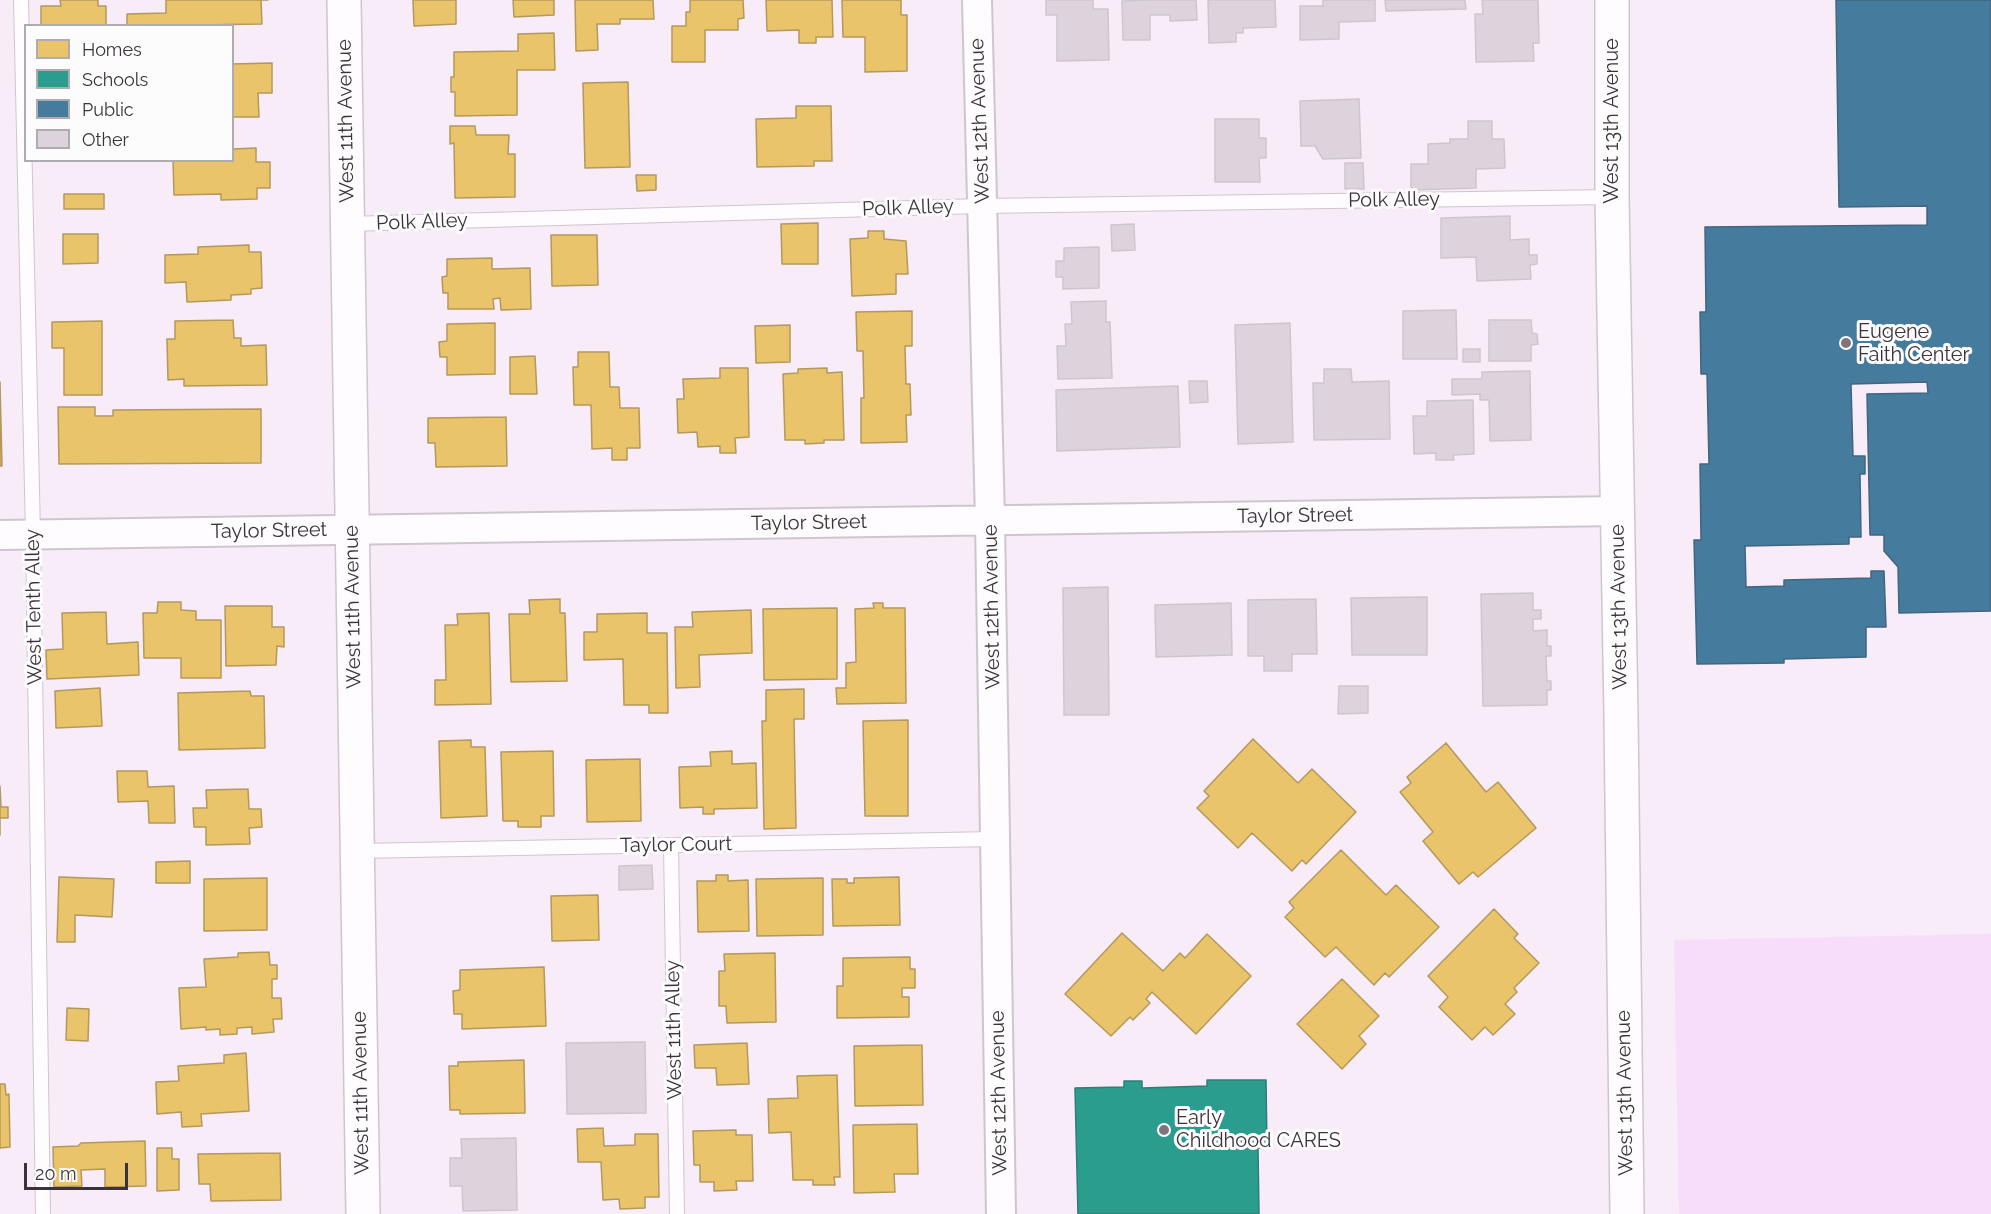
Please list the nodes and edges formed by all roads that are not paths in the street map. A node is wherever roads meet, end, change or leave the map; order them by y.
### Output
1 (21, 0) edge
2 (344, 0) edge
3 (976, 0) edge
4 (1612, 0) edge
5 (24, 134) edge
6 (25, 162) edge
7 (1612, 197) junction
8 (982, 206) junction
9 (347, 224) junction
10 (1618, 511) junction
11 (990, 520) junction
12 (352, 530) junction
13 (33, 534) junction
14 (0, 535) edge
15 (995, 839) junction
16 (671, 846) junction
17 (357, 851) junction
18 (43, 1214) edge
19 (363, 1214) edge
20 (677, 1214) edge
21 (1001, 1214) edge
22 (1627, 1214) edge

1 - 5 lane, West Tenth Alley
2 - 9 main road, West 11th Avenue
3 - 8 street, West 12th Avenue
4 - 7 main road, West 13th Avenue
6 - 13 lane, West Tenth Alley
7 - 8 lane, Polk Alley
7 - 10 main road, West 13th Avenue
8 - 9 lane, Polk Alley
8 - 11 street, West 12th Avenue
9 - 12 main road, West 11th Avenue
10 - 11 street, Taylor Street
10 - 22 main road, West 13th Avenue
11 - 12 street, Taylor Street
11 - 15 street, West 12th Avenue
12 - 13 street, Taylor Street
12 - 17 main road, West 11th Avenue
13 - 14 street, Taylor Street
13 - 18 lane, West Tenth Alley
15 - 16 lane, Taylor Court
15 - 21 street, West 12th Avenue
16 - 17 lane, Taylor Court
16 - 20 lane, West 11th Alley
17 - 19 main road, West 11th Avenue

